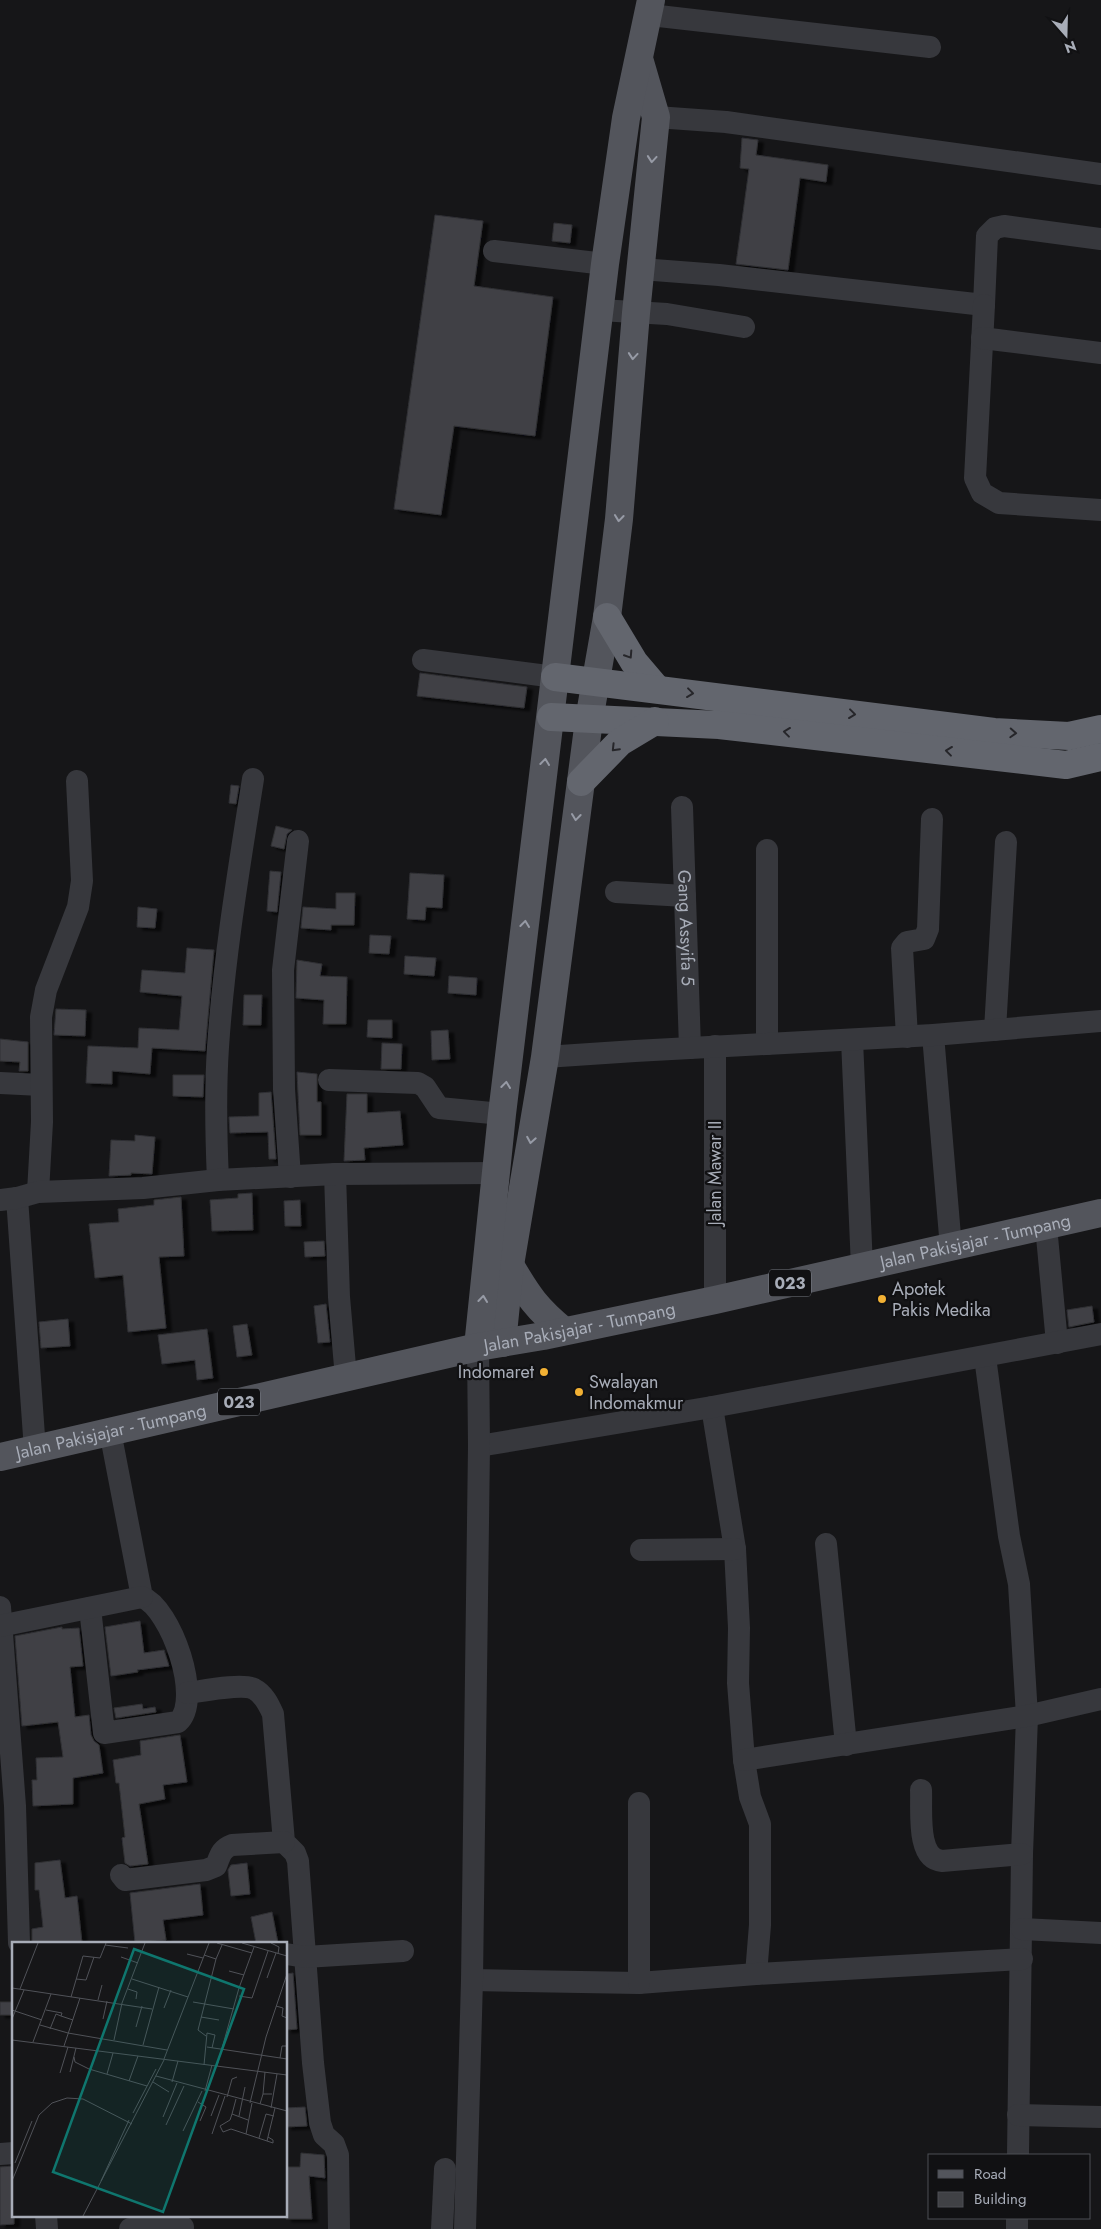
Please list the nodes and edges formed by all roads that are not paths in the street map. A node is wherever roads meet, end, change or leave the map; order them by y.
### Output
1 (651, 7) edge
2 (930, 47) dead end
3 (640, 60) junction
4 (656, 117) junction
5 (1101, 174) edge
6 (1101, 239) edge
7 (494, 251) dead end
8 (605, 264) junction
9 (641, 269) junction
10 (984, 305) junction
11 (600, 310) junction
12 (636, 313) junction
13 (744, 327) dead end
14 (982, 338) junction
15 (1101, 353) edge
16 (1101, 510) edge
17 (607, 617) junction
18 (423, 660) dead end
19 (555, 676) junction
20 (596, 682) junction
21 (658, 689) junction
22 (550, 717) junction
23 (589, 720) junction
24 (655, 721) junction
25 (1101, 729) edge
26 (1101, 758) edge
27 (253, 779) dead end
28 (77, 782) dead end
29 (581, 782) junction
30 (682, 807) dead end
31 (932, 819) dead end
32 (298, 841) dead end
33 (1006, 842) dead end
34 (767, 850) dead end
35 (616, 892) dead end
36 (685, 896) junction
37 (1101, 1021) edge
38 (996, 1030) junction
39 (933, 1035) junction
40 (907, 1037) junction
41 (852, 1040) junction
42 (767, 1044) junction
43 (715, 1046) junction
44 (690, 1048) junction
45 (545, 1058) junction
46 (329, 1080) dead end
47 (0, 1083) edge
48 (41, 1085) junction
49 (502, 1114) junction
50 (496, 1173) junction
51 (335, 1174) junction
52 (290, 1177) junction
53 (218, 1180) junction
54 (18, 1197) edge
55 (1101, 1214) edge
56 (1046, 1226) junction
57 (950, 1248) junction
58 (510, 1265) junction
59 (862, 1267) junction
60 (715, 1300) junction
61 (564, 1332) junction
62 (1101, 1334) edge
63 (1057, 1343) junction
64 (490, 1345) junction
65 (985, 1357) junction
66 (346, 1378) junction
67 (712, 1407) junction
68 (110, 1431) junction
69 (480, 1446) junction
70 (35, 1450) junction
71 (0, 1458) edge
72 (826, 1544) dead end
73 (735, 1549) junction
74 (641, 1550) dead end
75 (142, 1597) junction
76 (90, 1608) junction
77 (1, 1620) edge
78 (187, 1693) junction
79 (1101, 1699) edge
80 (1027, 1716) junction
81 (846, 1745) junction
82 (744, 1760) junction
83 (921, 1790) dead end
84 (639, 1803) dead end
85 (284, 1842) junction
86 (1022, 1854) junction
87 (121, 1875) dead end
88 (1022, 1929) junction
89 (1101, 1933) edge
90 (19, 1942) edge
91 (403, 1951) dead end
92 (295, 1956) edge
93 (1022, 1959) junction
94 (756, 1974) junction
95 (472, 1980) junction
96 (639, 1983) junction
97 (1018, 2115) junction
98 (1101, 2116) edge
99 (1018, 2154) edge
100 (445, 2169) dead end
101 (46, 2216) edge
102 (183, 2227) dead end
103 (47, 2229) edge
104 (130, 2229) edge
105 (339, 2229) edge
106 (442, 2229) edge
107 (466, 2229) edge

1 - 2 street
1 - 3 main road
3 - 4 main road
3 - 8 main road
4 - 5 street
4 -> 9 main road
6 - 10 street
7 - 8 street
8 - 11 main road
9 - 10 street
9 - 12 main road
10 - 14 street
11 - 12 street
11 - 19 main road
12 - 13 street
12 -> 17 main road
14 - 15 street
14 - 16 street
17 - 20 main road
17 -> 21 highway
18 - 19 street
19 - 20 highway
19 - 22 main road
20 - 21 highway
20 - 23 main road
21 -> 25 highway
22 - 23 highway
49 -> 22 main road
23 - 24 highway
23 - 29 main road
26 -> 24 highway
24 -> 29 highway
27 - 53 street
28 - 48 street
29 -> 45 main road
30 - 36 street, Gang Assyifa 5
31 - 40 street
32 - 52 street
33 - 38 street
34 - 42 street
35 - 36 street
36 - 44 street, Gang Assyifa 5
37 - 38 street
38 - 39 street
39 - 40 street
39 - 57 street
40 - 41 street
41 - 42 street
41 - 59 street
42 - 43 street
43 - 44 street
43 - 60 street, Jalan Mawar II
44 - 45 street
45 -> 58 main road
46 - 49 street
47 - 48 street
48 - 54 street
49 - 50 main road
50 - 51 street
64 -> 50 main road
51 - 52 street
51 - 66 street
52 - 53 street
53 - 54 street
54 - 70 street
55 - 56 main road, Jalan Pakisjajar - Tumpang / 023
56 - 57 main road, Jalan Pakisjajar - Tumpang / 023
56 - 63 street
57 - 59 main road, Jalan Pakisjajar - Tumpang / 023
58 - 61 main road
58 - 64 main road
59 - 60 main road, Jalan Pakisjajar - Tumpang / 023
60 - 61 main road, Jalan Pakisjajar - Tumpang / 023
61 - 64 main road, Jalan Pakisjajar - Tumpang / 023
62 - 63 street
63 - 65 street
64 - 66 main road, Jalan Pakisjajar - Tumpang / 023
64 - 69 street
65 - 67 street
65 - 80 street
66 - 68 main road, Jalan Pakisjajar - Tumpang / 023
67 - 69 street
67 - 73 street
68 - 70 main road, Jalan Pakisjajar - Tumpang / 023
68 - 75 street
69 - 95 street
70 - 71 main road, Jalan Pakisjajar - Tumpang / 023
72 - 81 street
73 - 74 street
73 - 82 street
75 - 76 street
75 - 77 street
75 - 78 street
76 - 77 street
76 - 78 street
77 - 90 street
78 - 85 street
79 - 80 street
80 - 81 street
80 - 86 street
81 - 82 street
82 - 94 street
83 - 86 street
84 - 96 street
85 - 87 street
85 - 92 street
86 - 88 street
88 - 89 street
88 - 93 street
91 - 92 street
92 - 105 street
93 - 94 street
93 - 97 street
94 - 96 street
95 - 96 street
95 - 107 street
97 - 98 street
97 - 99 street
100 - 106 street
101 - 103 street
102 - 104 street

